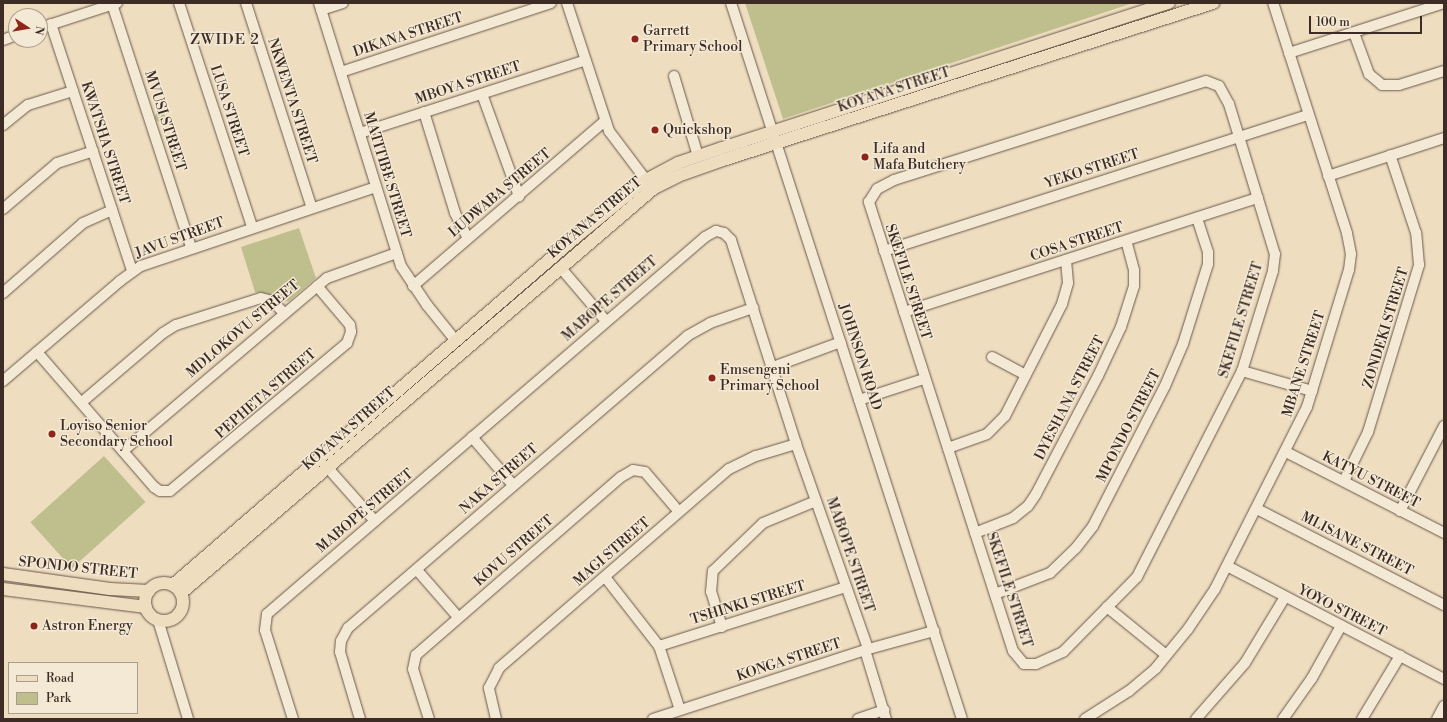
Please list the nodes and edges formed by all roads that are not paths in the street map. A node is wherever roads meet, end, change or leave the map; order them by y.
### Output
1 (179, 3) edge
2 (246, 3) edge
3 (343, 3) edge
4 (551, 3) edge
5 (566, 3) edge
6 (731, 3) edge
7 (1168, 3) edge
8 (1213, 3) edge
9 (1273, 3) edge
10 (1444, 3) edge
11 (109, 4) edge
12 (320, 6) edge
13 (51, 24) junction
14 (48, 25) edge
15 (1354, 33) junction
16 (1289, 53) junction
17 (586, 60) junction
18 (1444, 71) edge
19 (341, 72) junction
20 (674, 76) dead end
21 (73, 91) junction
22 (482, 94) junction
23 (424, 112) junction
24 (1308, 115) junction
25 (605, 121) junction
26 (3, 125) edge
27 (771, 132) junction
28 (360, 133) junction
29 (1239, 137) junction
30 (1444, 138) edge
31 (775, 145) junction
32 (93, 151) junction
33 (698, 156) junction
34 (1390, 156) junction
35 (1328, 176) junction
36 (646, 180) junction
37 (376, 187) junction
38 (519, 196) junction
39 (1258, 198) junction
40 (312, 208) junction
41 (3, 209) edge
42 (112, 210) junction
43 (1197, 218) junction
44 (252, 228) junction
45 (468, 238) junction
46 (1126, 241) junction
47 (191, 247) junction
48 (884, 251) junction
49 (397, 254) junction
50 (1066, 260) junction
51 (560, 267) junction
52 (132, 271) junction
53 (317, 286) junction
54 (413, 286) junction
55 (3, 293) edge
56 (753, 308) junction
57 (283, 312) junction
58 (904, 312) junction
59 (606, 321) junction
60 (456, 341) junction
61 (841, 342) junction
62 (37, 352) junction
63 (992, 357) dead end
64 (773, 367) junction
65 (1242, 371) junction
66 (1026, 375) junction
67 (924, 379) junction
68 (3, 381) edge
69 (1312, 391) junction
70 (859, 400) junction
71 (82, 402) junction
72 (1444, 426) edge
73 (472, 438) junction
74 (796, 444) junction
75 (948, 448) junction
76 (123, 451) junction
77 (1286, 452) junction
78 (327, 466) junction
79 (1344, 481) junction
80 (513, 485) junction
81 (816, 500) junction
82 (1257, 509) junction
83 (1400, 511) junction
84 (679, 512) junction
85 (374, 521) junction
86 (975, 533) junction
87 (1444, 533) edge
88 (1227, 566) junction
89 (417, 570) junction
90 (3, 574) edge
91 (605, 577) junction
92 (846, 587) junction
93 (3, 589) edge
94 (177, 589) junction
95 (149, 591) junction
96 (995, 594) junction
97 (1285, 597) junction
98 (1444, 605) edge
99 (146, 607) junction
100 (1107, 607) junction
101 (458, 617) junction
102 (158, 620) junction
103 (1341, 626) junction
104 (722, 627) junction
105 (934, 631) junction
106 (659, 646) junction
107 (866, 650) junction
108 (1166, 656) junction
109 (1400, 656) junction
110 (1444, 679) edge
111 (1444, 706) edge
112 (680, 710) junction
113 (885, 715) edge
114 (1091, 718) edge
115 (188, 719) edge
116 (293, 719) edge
117 (360, 719) edge
118 (429, 719) edge
119 (496, 719) edge
120 (653, 719) edge
121 (858, 719) edge
122 (962, 719) edge
123 (1196, 719) edge
124 (1283, 719) edge
125 (1362, 719) edge
126 (1437, 719) edge

1 - 44 street, LUSA STREET
2 - 40 street, NKWENTA STREET
3 - 12 street
4 - 19 street, DIKANA STREET
5 - 17 street
6 - 27 street, JOHNSON ROAD
7 - 27 main road, KOYANA STREET
8 - 31 main road, KOYANA STREET
9 - 16 street, MBANE STREET
10 - 15 street
11 - 13 street
11 - 47 street, MVUSI STREET
12 - 19 street, MATITIBE STREET
13 - 14 street
13 - 21 street, KWATSHA STREET
15 - 16 street
15 - 18 street
16 - 24 street, MBANE STREET
17 - 22 street, MBOYA STREET
17 - 25 street
19 - 28 street, MATITIBE STREET
20 - 33 street
21 - 26 street
21 - 32 street, KWATSHA STREET
22 - 23 street, MBOYA STREET
22 - 38 street
23 - 28 street, MBOYA STREET
23 - 45 street
24 - 29 street, YEKO STREET
24 - 35 street, MBANE STREET
25 - 36 street
25 - 38 street, LUDWABA STREET
27 - 31 street, JOHNSON ROAD
27 - 33 main road, KOYANA STREET
28 - 37 street, MATITIBE STREET
29 - 39 street, SKEFILE STREET
29 - 48 street, YEKO STREET
29 - 48 street, SKEFILE STREET
30 - 34 street
31 - 51 main road, KOYANA STREET
31 - 61 street, JOHNSON ROAD
32 - 41 street
32 - 42 street, KWATSHA STREET
33 - 36 main road, KOYANA STREET
34 - 35 street
34 - 79 street, ZONDEKI STREET
35 - 69 street, MBANE STREET
36 - 60 main road, KOYANA STREET
37 - 40 street, JAVU STREET
37 - 49 street, MATITIBE STREET
38 - 45 street, LUDWABA STREET
39 - 43 street, COSA STREET
39 - 65 street, SKEFILE STREET
40 - 44 street, JAVU STREET
42 - 52 street, KWATSHA STREET
42 - 55 street
43 - 46 street, COSA STREET
43 - 96 street, MPONDO STREET
44 - 47 street, JAVU STREET
45 - 54 street, LUDWABA STREET
46 - 50 street, COSA STREET
46 - 86 street, DYESHANA STREET
47 - 52 street, JAVU STREET
48 - 58 street, SKEFILE STREET
49 - 53 street, MDLOKOVU STREET
49 - 54 street, MATITIBE STREET
50 - 58 street, COSA STREET
50 - 66 street
51 - 59 street
51 - 78 main road, KOYANA STREET
52 - 62 street, JAVU STREET
53 - 57 street, MDLOKOVU STREET
53 - 76 street, PEPHETA STREET
54 - 60 street, MATITIBE STREET
56 - 59 street, MABOPE STREET
56 - 64 street, MABOPE STREET
56 - 80 street, NAKA STREET
57 - 71 street
57 - 76 street, MDLOKOVU STREET
58 - 67 street, SKEFILE STREET
59 - 73 street, MABOPE STREET
60 - 94 main road, KOYANA STREET
61 - 64 street
61 - 70 street, JOHNSON ROAD
62 - 68 street, JAVU STREET
62 - 71 street
63 - 66 street
64 - 74 street, MABOPE STREET
65 - 69 street
65 - 100 street, SKEFILE STREET
66 - 75 street
67 - 70 street
67 - 75 street, SKEFILE STREET
69 - 77 street, MBANE STREET
70 - 105 street, JOHNSON ROAD
71 - 76 street
72 - 83 street
73 - 80 street
73 - 85 street, MABOPE STREET
74 - 81 street, MABOPE STREET
74 - 84 street, MAGI STREET
75 - 86 street, SKEFILE STREET
77 - 79 street, KATYU STREET
77 - 82 street, MBANE STREET
78 - 85 street
78 - 94 main road, KOYANA STREET
79 - 83 street, KATYU STREET
80 - 89 street, NAKA STREET
81 - 92 street, MABOPE STREET
81 - 104 street
82 - 88 street, MBANE STREET
82 - 98 street, MLISANE STREET
83 - 87 street, KATYU STREET
84 - 91 street, MAGI STREET
84 - 101 street, KOVU STREET
85 - 116 street, MABOPE STREET
86 - 96 street, SKEFILE STREET
88 - 97 street, YOYO STREET
88 - 108 street, MBANE STREET
89 - 101 street
89 - 117 street, NAKA STREET
90 - 95 main road, SPONDO STREET
91 - 106 street
91 - 119 street, MAGI STREET
92 - 104 street, TSHINKI STREET
92 - 107 street, MABOPE STREET
93 - 99 main road, SPONDO STREET
94 - 95 main road
94 - 102 main road
95 - 99 main road
96 - 100 street, SKEFILE STREET
97 - 103 street, YOYO STREET
97 - 123 street
99 - 102 main road
100 - 108 street
101 - 118 street, KOVU STREET
102 - 115 street
103 - 109 street, YOYO STREET
103 - 124 street
104 - 106 street, TSHINKI STREET
105 - 107 street, KONGA STREET
105 - 122 street, JOHNSON ROAD
106 - 112 street
107 - 112 street, KONGA STREET
107 - 113 street, MABOPE STREET
108 - 114 street, MBANE STREET
109 - 110 street, YOYO STREET
109 - 125 street
111 - 126 street
112 - 120 street, KONGA STREET
113 - 121 street

